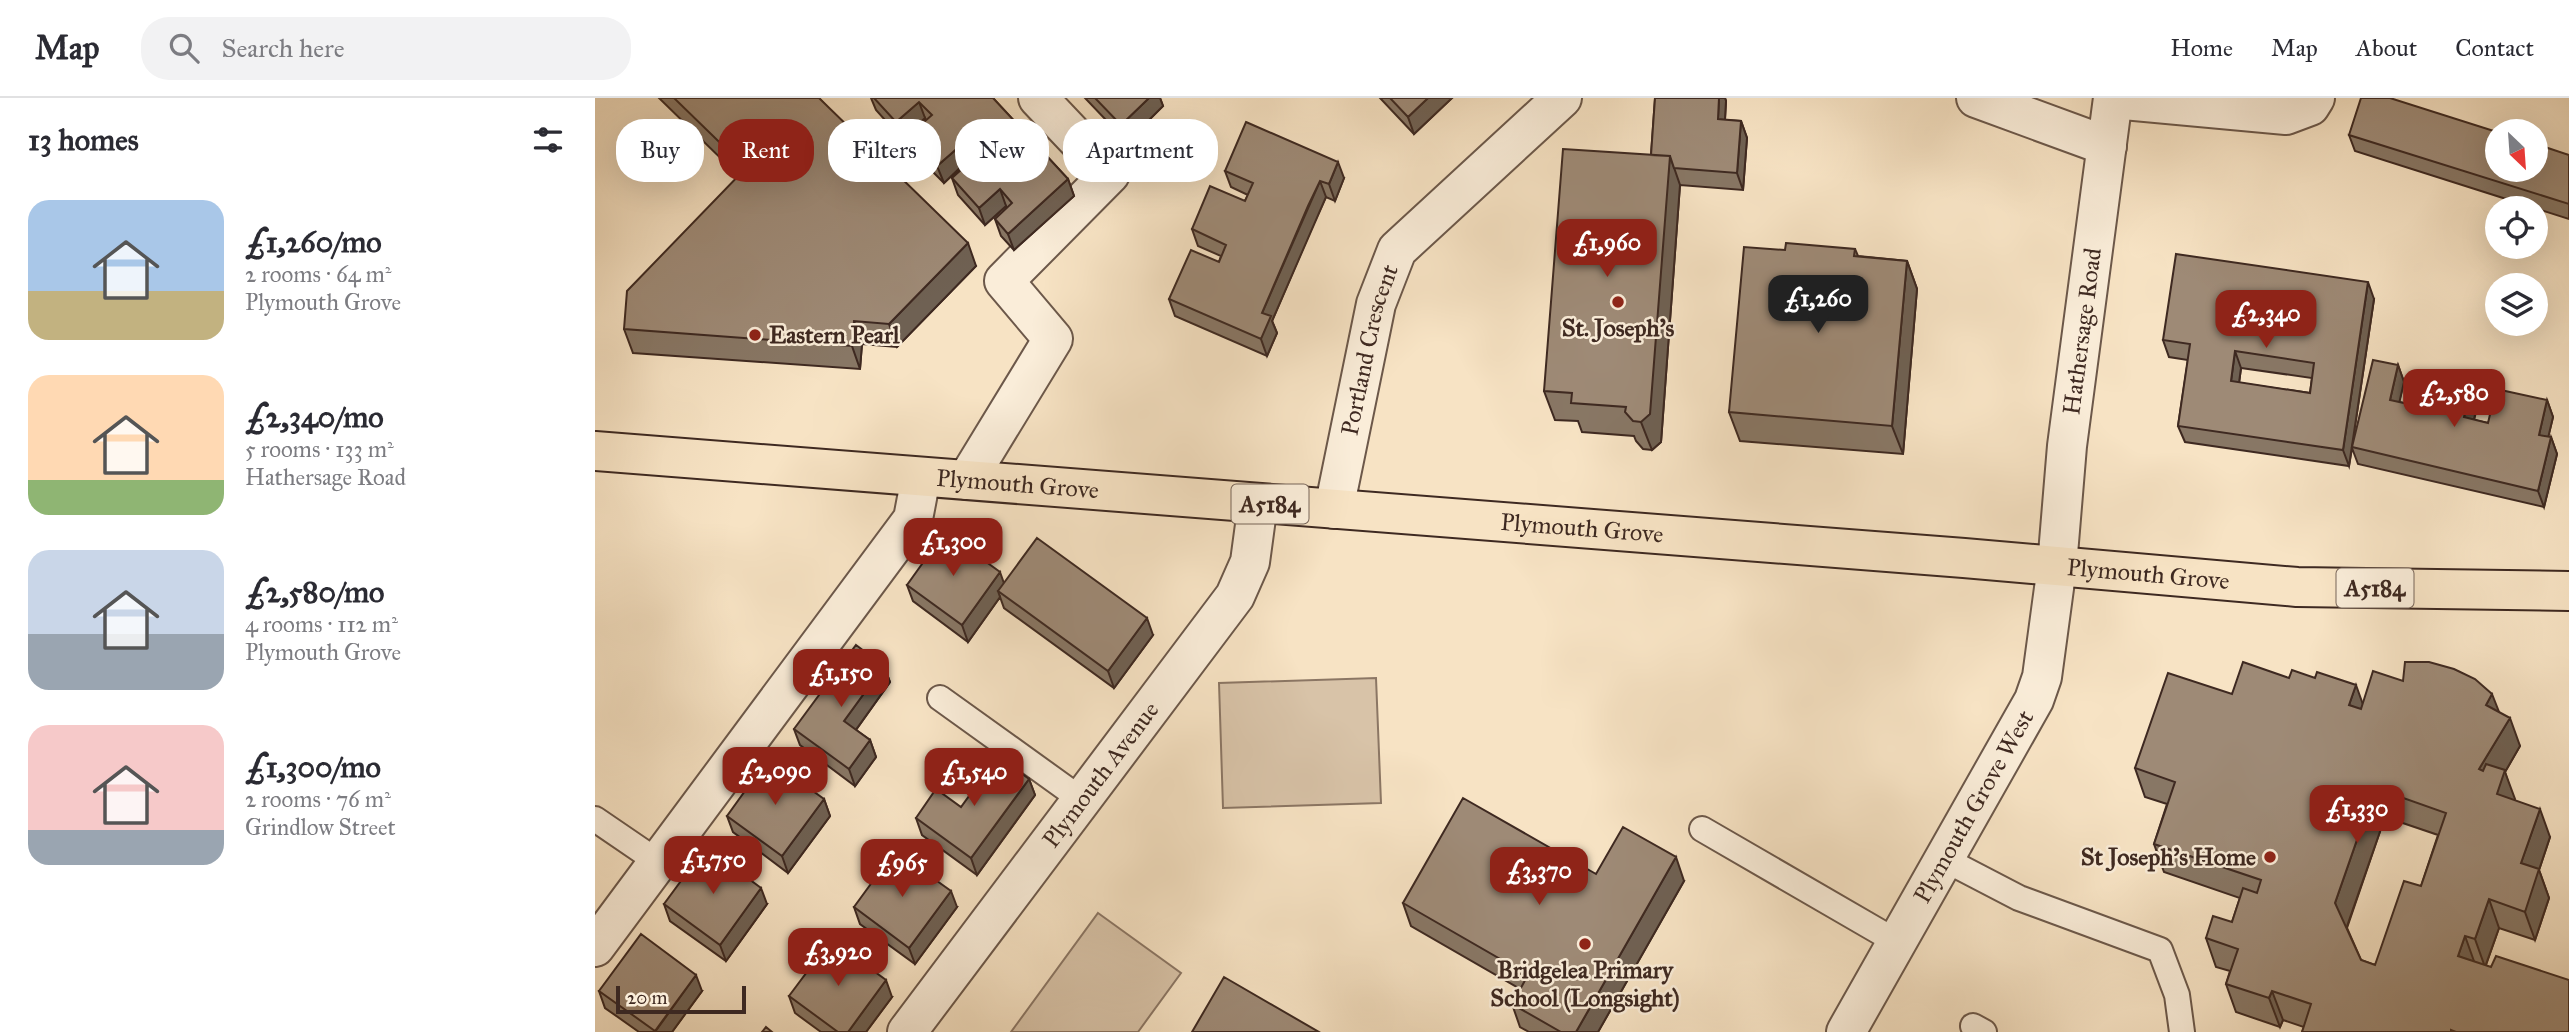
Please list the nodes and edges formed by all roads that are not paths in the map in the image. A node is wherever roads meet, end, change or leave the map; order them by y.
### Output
1 (1038, 98) edge
2 (1562, 98) edge
3 (1976, 98) edge
4 (2113, 98) edge
5 (2315, 98) edge
6 (2107, 146) junction
7 (595, 451) edge
8 (921, 477) junction
9 (967, 480) junction
10 (1258, 503) junction
11 (1334, 509) junction
12 (2057, 566) junction
13 (2569, 591) edge
14 (940, 698) dead end
15 (1083, 800) junction
16 (595, 819) edge
17 (1702, 829) dead end
18 (1944, 859) junction
19 (658, 862) junction
20 (1897, 942) junction
21 (595, 947) edge
22 (908, 1032) edge
23 (1846, 1032) edge
24 (2182, 1032) edge

1 - 9 street
2 - 11 street, Portland Crescent
3 - 6 street
4 - 5 street
4 - 6 street, Hathersage Road
6 - 12 street, Hathersage Road
7 - 8 main road, Plymouth Grove / A5184
8 - 9 main road, Plymouth Grove / A5184
8 - 19 street
9 - 10 main road, Plymouth Grove / A5184
10 - 11 main road, Plymouth Grove / A5184
10 - 15 street, Plymouth Avenue
11 - 12 main road, Plymouth Grove / A5184
12 - 13 main road, Plymouth Grove / A5184
12 - 18 street, Plymouth Grove West
14 - 15 lane
15 - 22 street, Plymouth Avenue
16 - 19 lane
17 - 20 lane
18 - 20 street, Plymouth Grove West
18 - 24 lane
19 - 21 street
20 - 23 street, Plymouth Grove West

